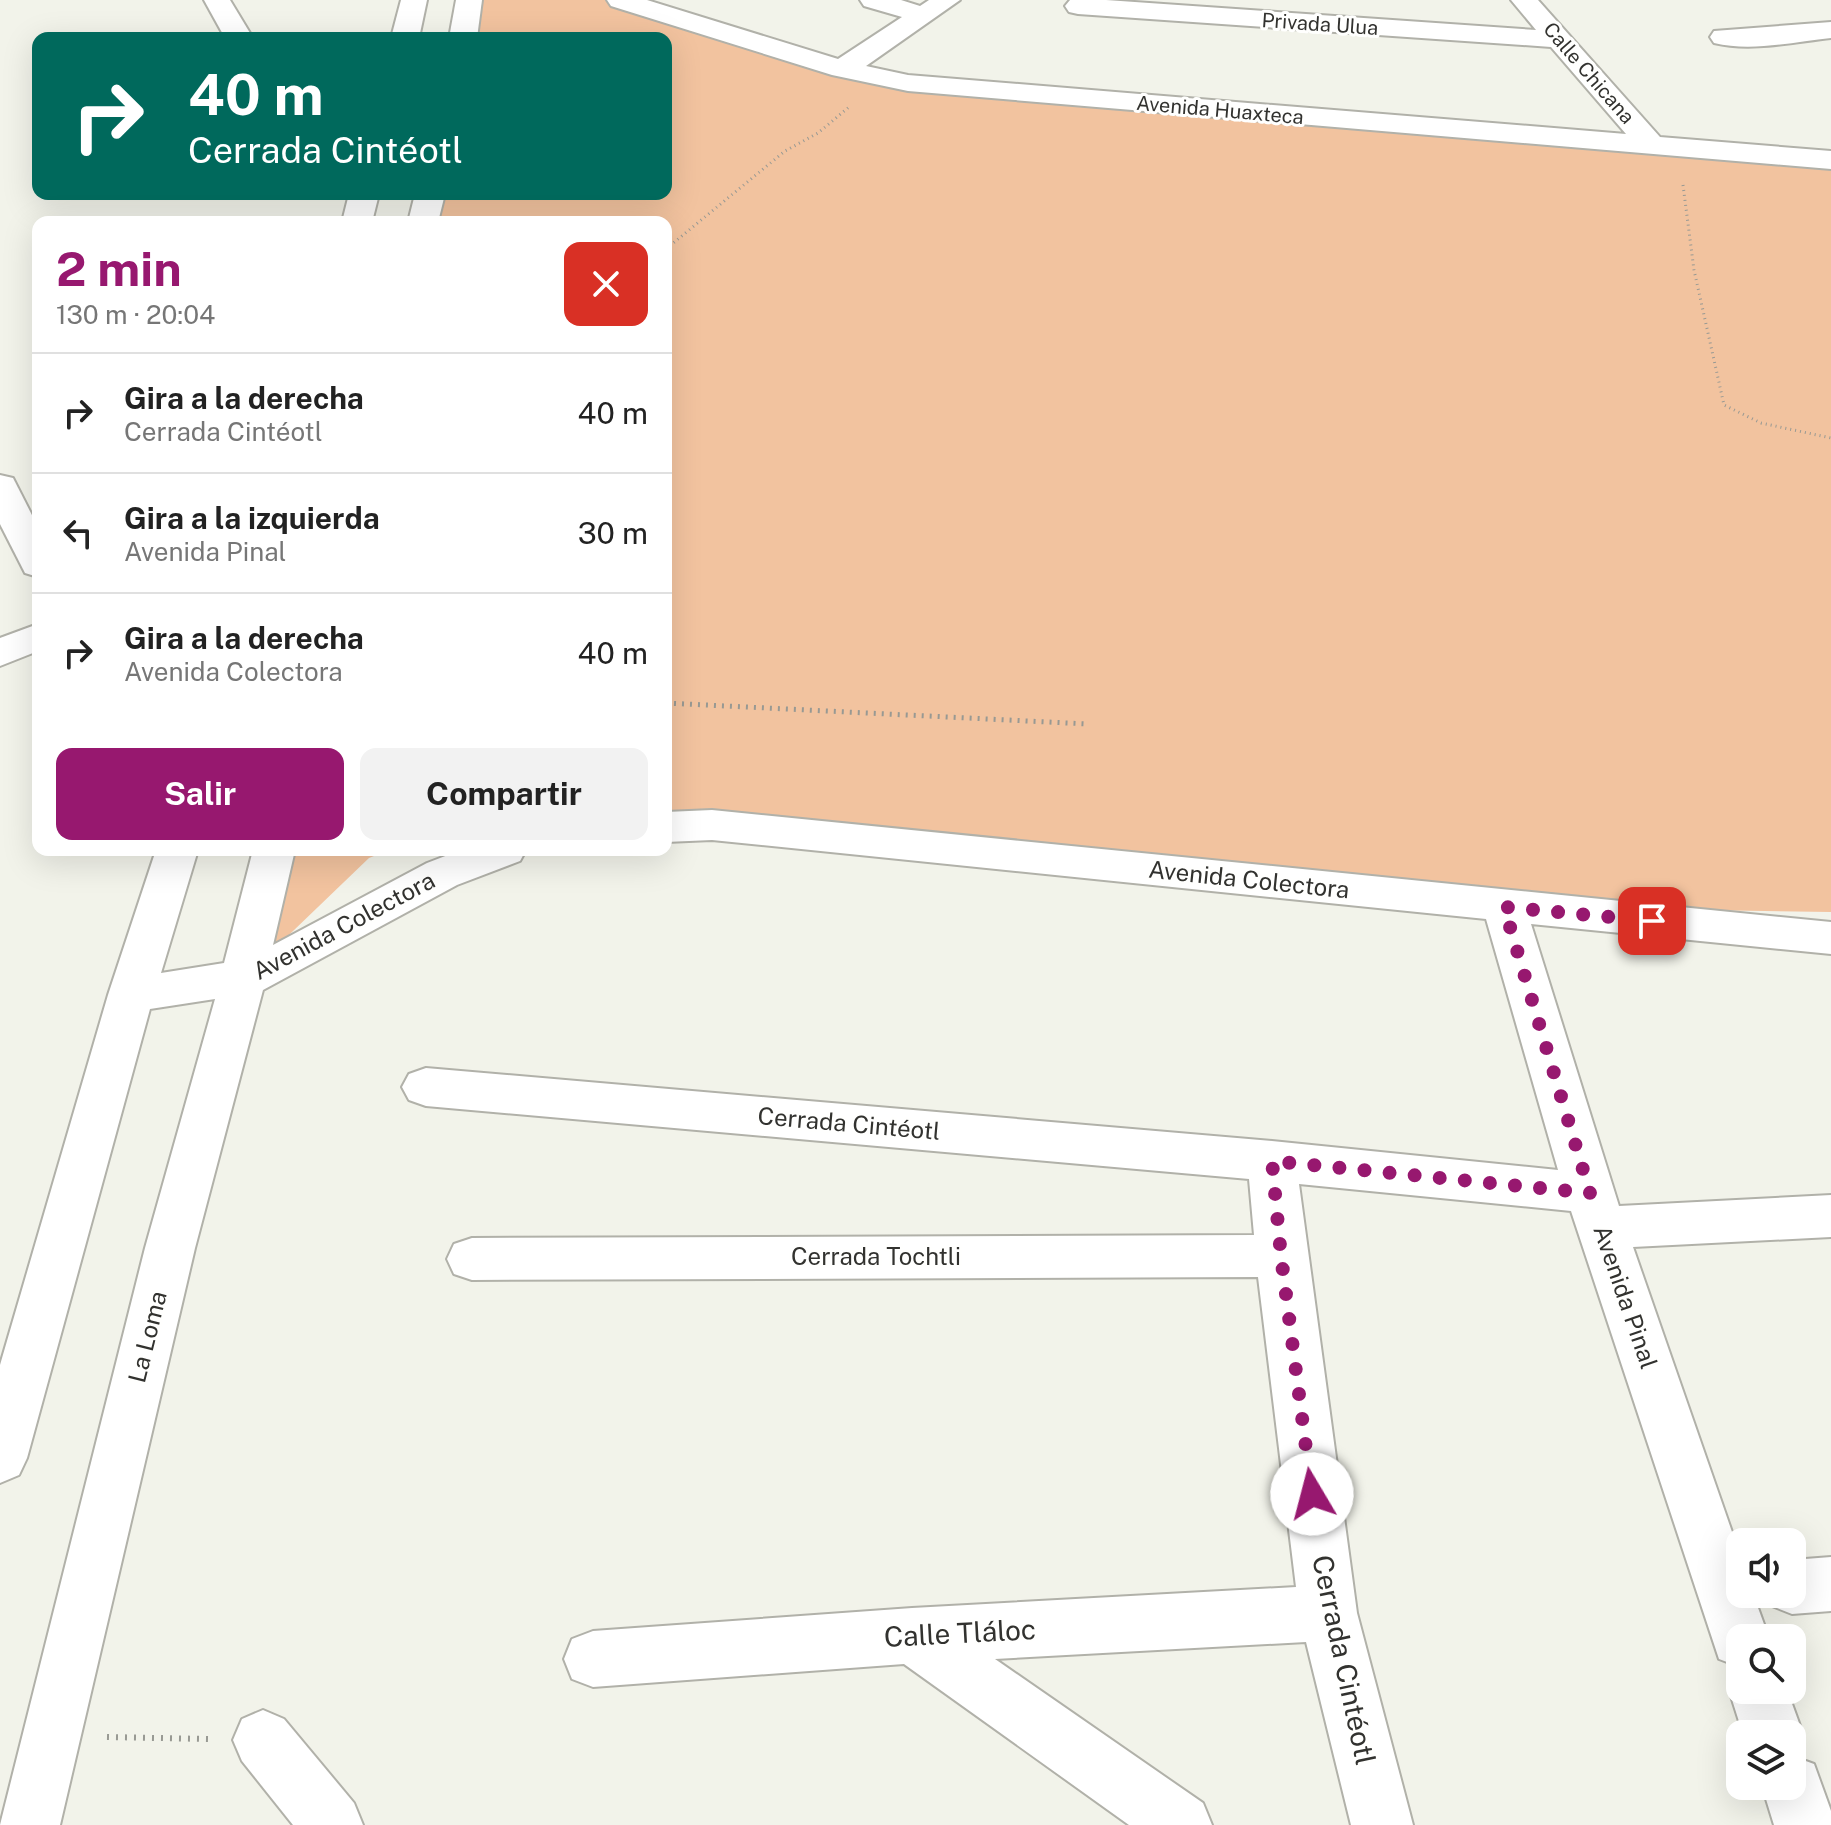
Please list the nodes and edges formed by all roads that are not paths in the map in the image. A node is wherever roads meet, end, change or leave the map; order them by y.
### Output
1 (217, 0) edge
2 (414, 0) edge
3 (469, 0) edge
4 (620, 0) edge
5 (873, 0) edge
6 (947, 0) edge
7 (1428, 0) edge
8 (1524, 0) edge
9 (1078, 6) dead end
10 (1175, 6) edge
11 (923, 15) junction
12 (1831, 30) edge
13 (1399, 31) junction
14 (236, 32) edge
15 (406, 32) edge
16 (464, 32) edge
17 (1724, 37) dead end
18 (1770, 37) junction
19 (1562, 40) junction
20 (1831, 48) edge
21 (842, 69) junction
22 (1653, 147) junction
23 (1831, 160) edge
24 (0, 486) edge
25 (32, 553) edge
26 (32, 639) edge
27 (0, 653) edge
28 (672, 827) edge
29 (175, 856) edge
30 (273, 856) edge
31 (489, 856) edge
32 (1504, 907) junction
33 (1831, 938) edge
34 (243, 979) junction
35 (131, 995) junction
36 (426, 1087) dead end
37 (1272, 1161) junction
38 (1596, 1210) junction
39 (1831, 1216) edge
40 (1281, 1256) junction
41 (472, 1259) dead end
42 (12, 1374) edge
43 (0, 1458) edge
44 (1726, 1584) edge
45 (1831, 1584) edge
46 (1806, 1586) edge
47 (1328, 1613) junction
48 (912, 1636) junction
49 (593, 1659) dead end
50 (263, 1740) road end
51 (1797, 1800) edge
52 (29, 1825) edge
53 (332, 1825) edge
54 (1181, 1825) edge
55 (1382, 1825) edge
56 (1805, 1825) edge

1 - 14 street
2 - 15 street
3 - 16 street
4 - 21 street, Avenida Huaxteca
5 - 11 street
6 - 11 street
7 - 13 street
8 - 19 street, Calle Chicana
9 - 10 street, Privada Ulua
10 - 13 street, Privada Ulua
11 - 21 street
12 - 18 street
13 - 19 street, Privada Ulua
17 - 18 street
18 - 20 street
19 - 22 street, Calle Chicana
21 - 22 street, Avenida Huaxteca
22 - 23 street, Avenida Huaxteca
24 - 25 street
26 - 27 street
28 - 32 street, Avenida Colectora
29 - 35 street
30 - 34 street, La Loma
31 - 34 street, Avenida Colectora
32 - 33 street, Avenida Colectora
32 - 38 street, Avenida Pinal
34 - 35 street, Avenida Colectora
34 - 52 street, La Loma
35 - 42 street
36 - 37 street, Cerrada Cintéotl
37 - 38 street, Cerrada Cintéotl
37 - 40 street, Cerrada Cintéotl
38 - 39 street, Cerrada Cintéotl
38 - 44 street, Avenida Pinal
40 - 41 street, Cerrada Tochtli
40 - 47 street, Cerrada Cintéotl
42 - 43 street
45 - 46 street
47 - 48 street, Calle Tláloc
47 - 55 street, Cerrada Cintéotl
48 - 49 street, Calle Tláloc
48 - 54 street
50 - 53 street
51 - 56 street

